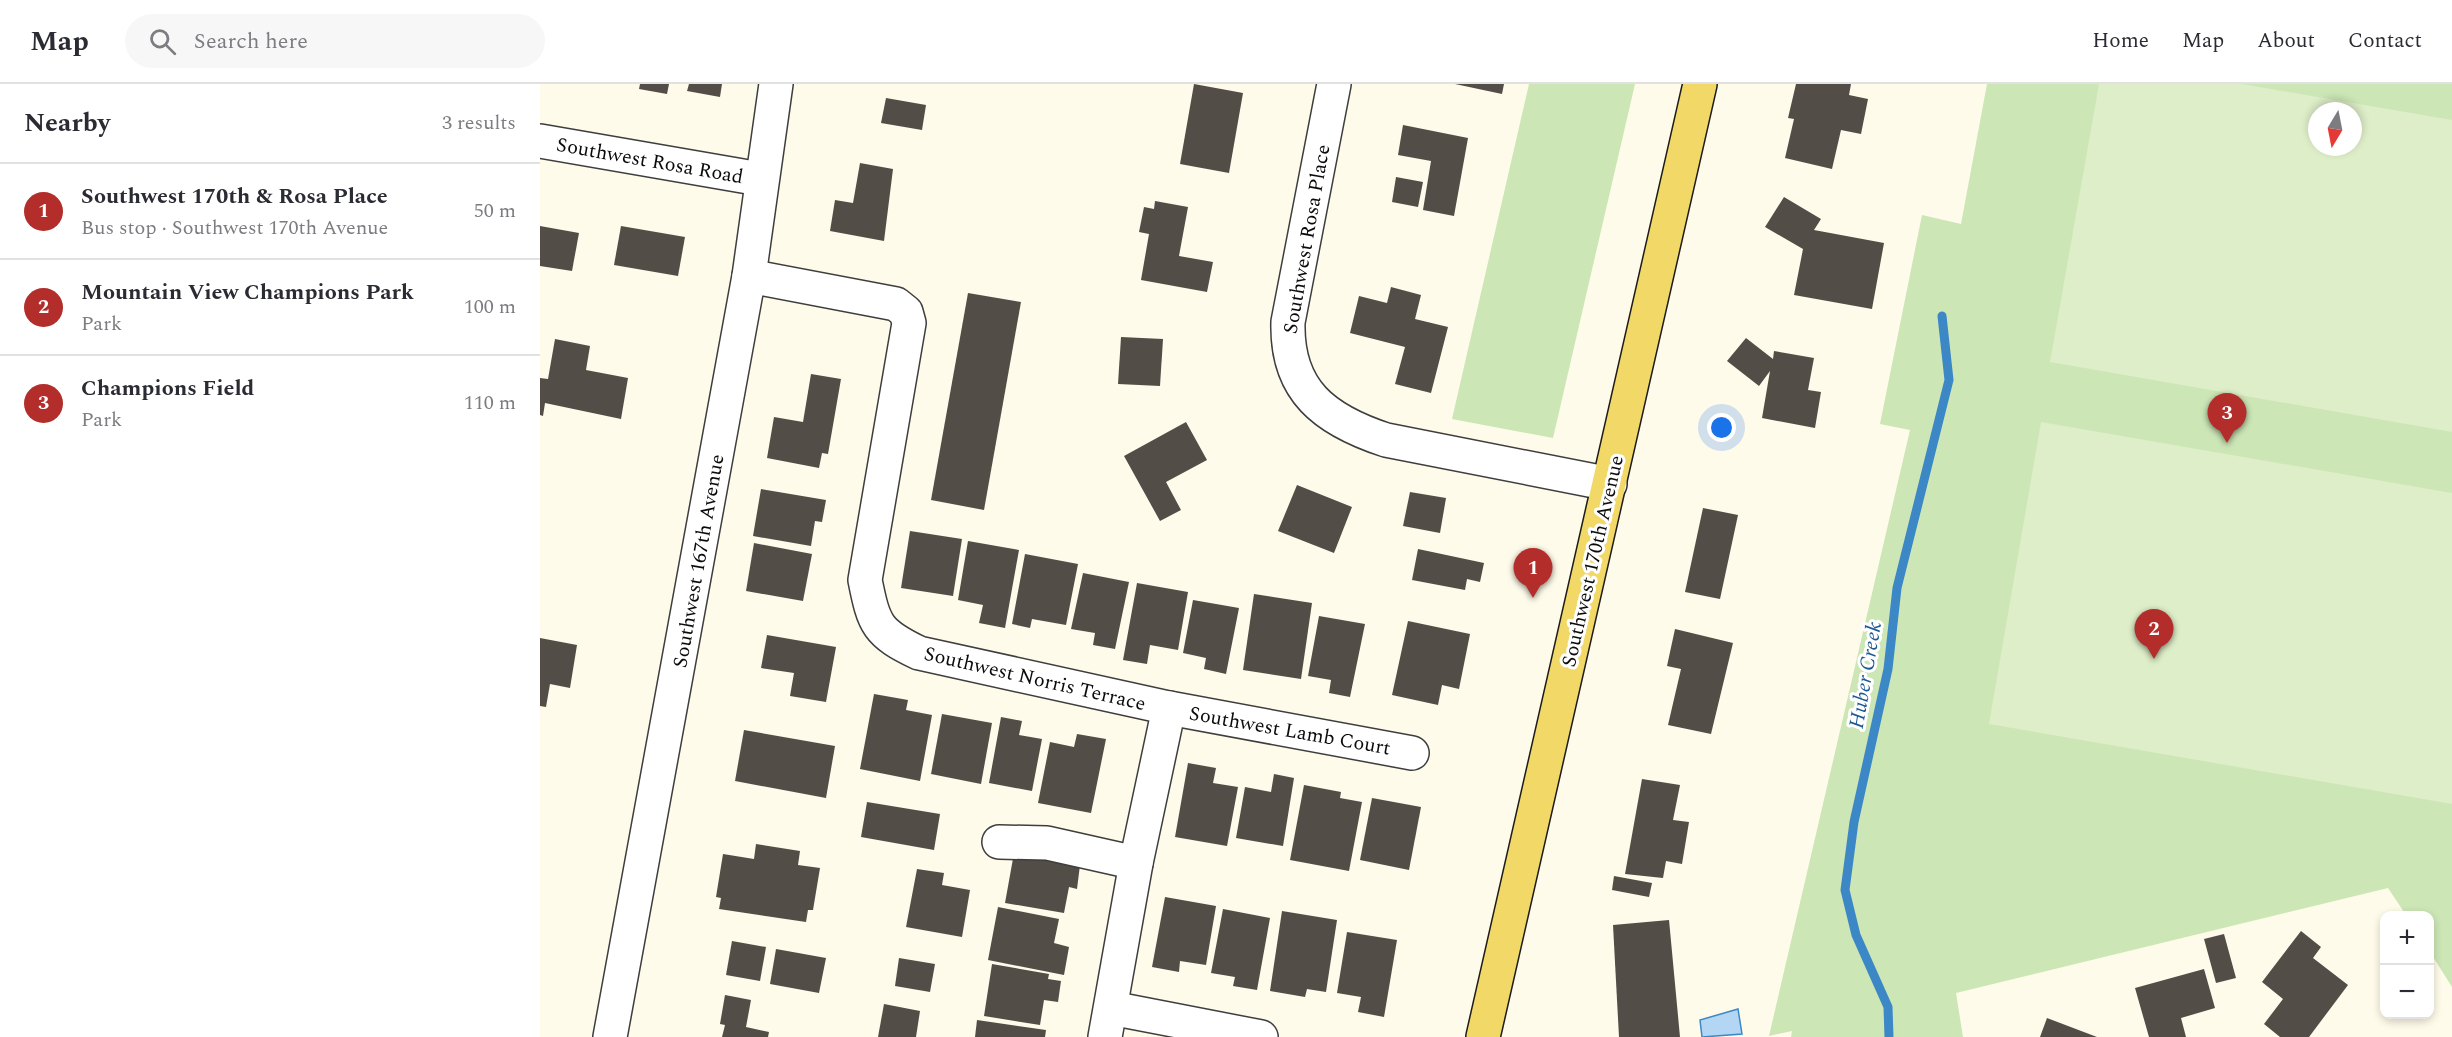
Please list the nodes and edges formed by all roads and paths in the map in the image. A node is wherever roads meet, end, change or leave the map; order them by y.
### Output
1 (776, 84) edge
2 (1334, 84) edge
3 (1700, 84) edge
4 (540, 141) edge
5 (760, 180) junction
6 (748, 276) junction
7 (1610, 484) junction
8 (1169, 708) junction
9 (1412, 753) dead end
10 (999, 842) dead end
11 (1136, 863) junction
12 (1108, 1022) edge
13 (610, 1037) edge
14 (1261, 1037) edge
15 (1483, 1037) edge

1 - 5 street, Southwest 167th Avenue
2 - 7 street, Southwest Rosa Place
3 - 7 main road, Southwest 170th Avenue
4 - 5 street, Southwest Rosa Road
5 - 6 street, Southwest 167th Avenue
6 - 8 street, Southwest Norris Terrace
6 - 13 street, Southwest 167th Avenue
7 - 15 main road, Southwest 170th Avenue
8 - 9 street, Southwest Lamb Court
8 - 11 street, Southwest Norris Terrace
10 - 11 street
11 - 12 street, Southwest Norris Terrace
12 - 14 street

